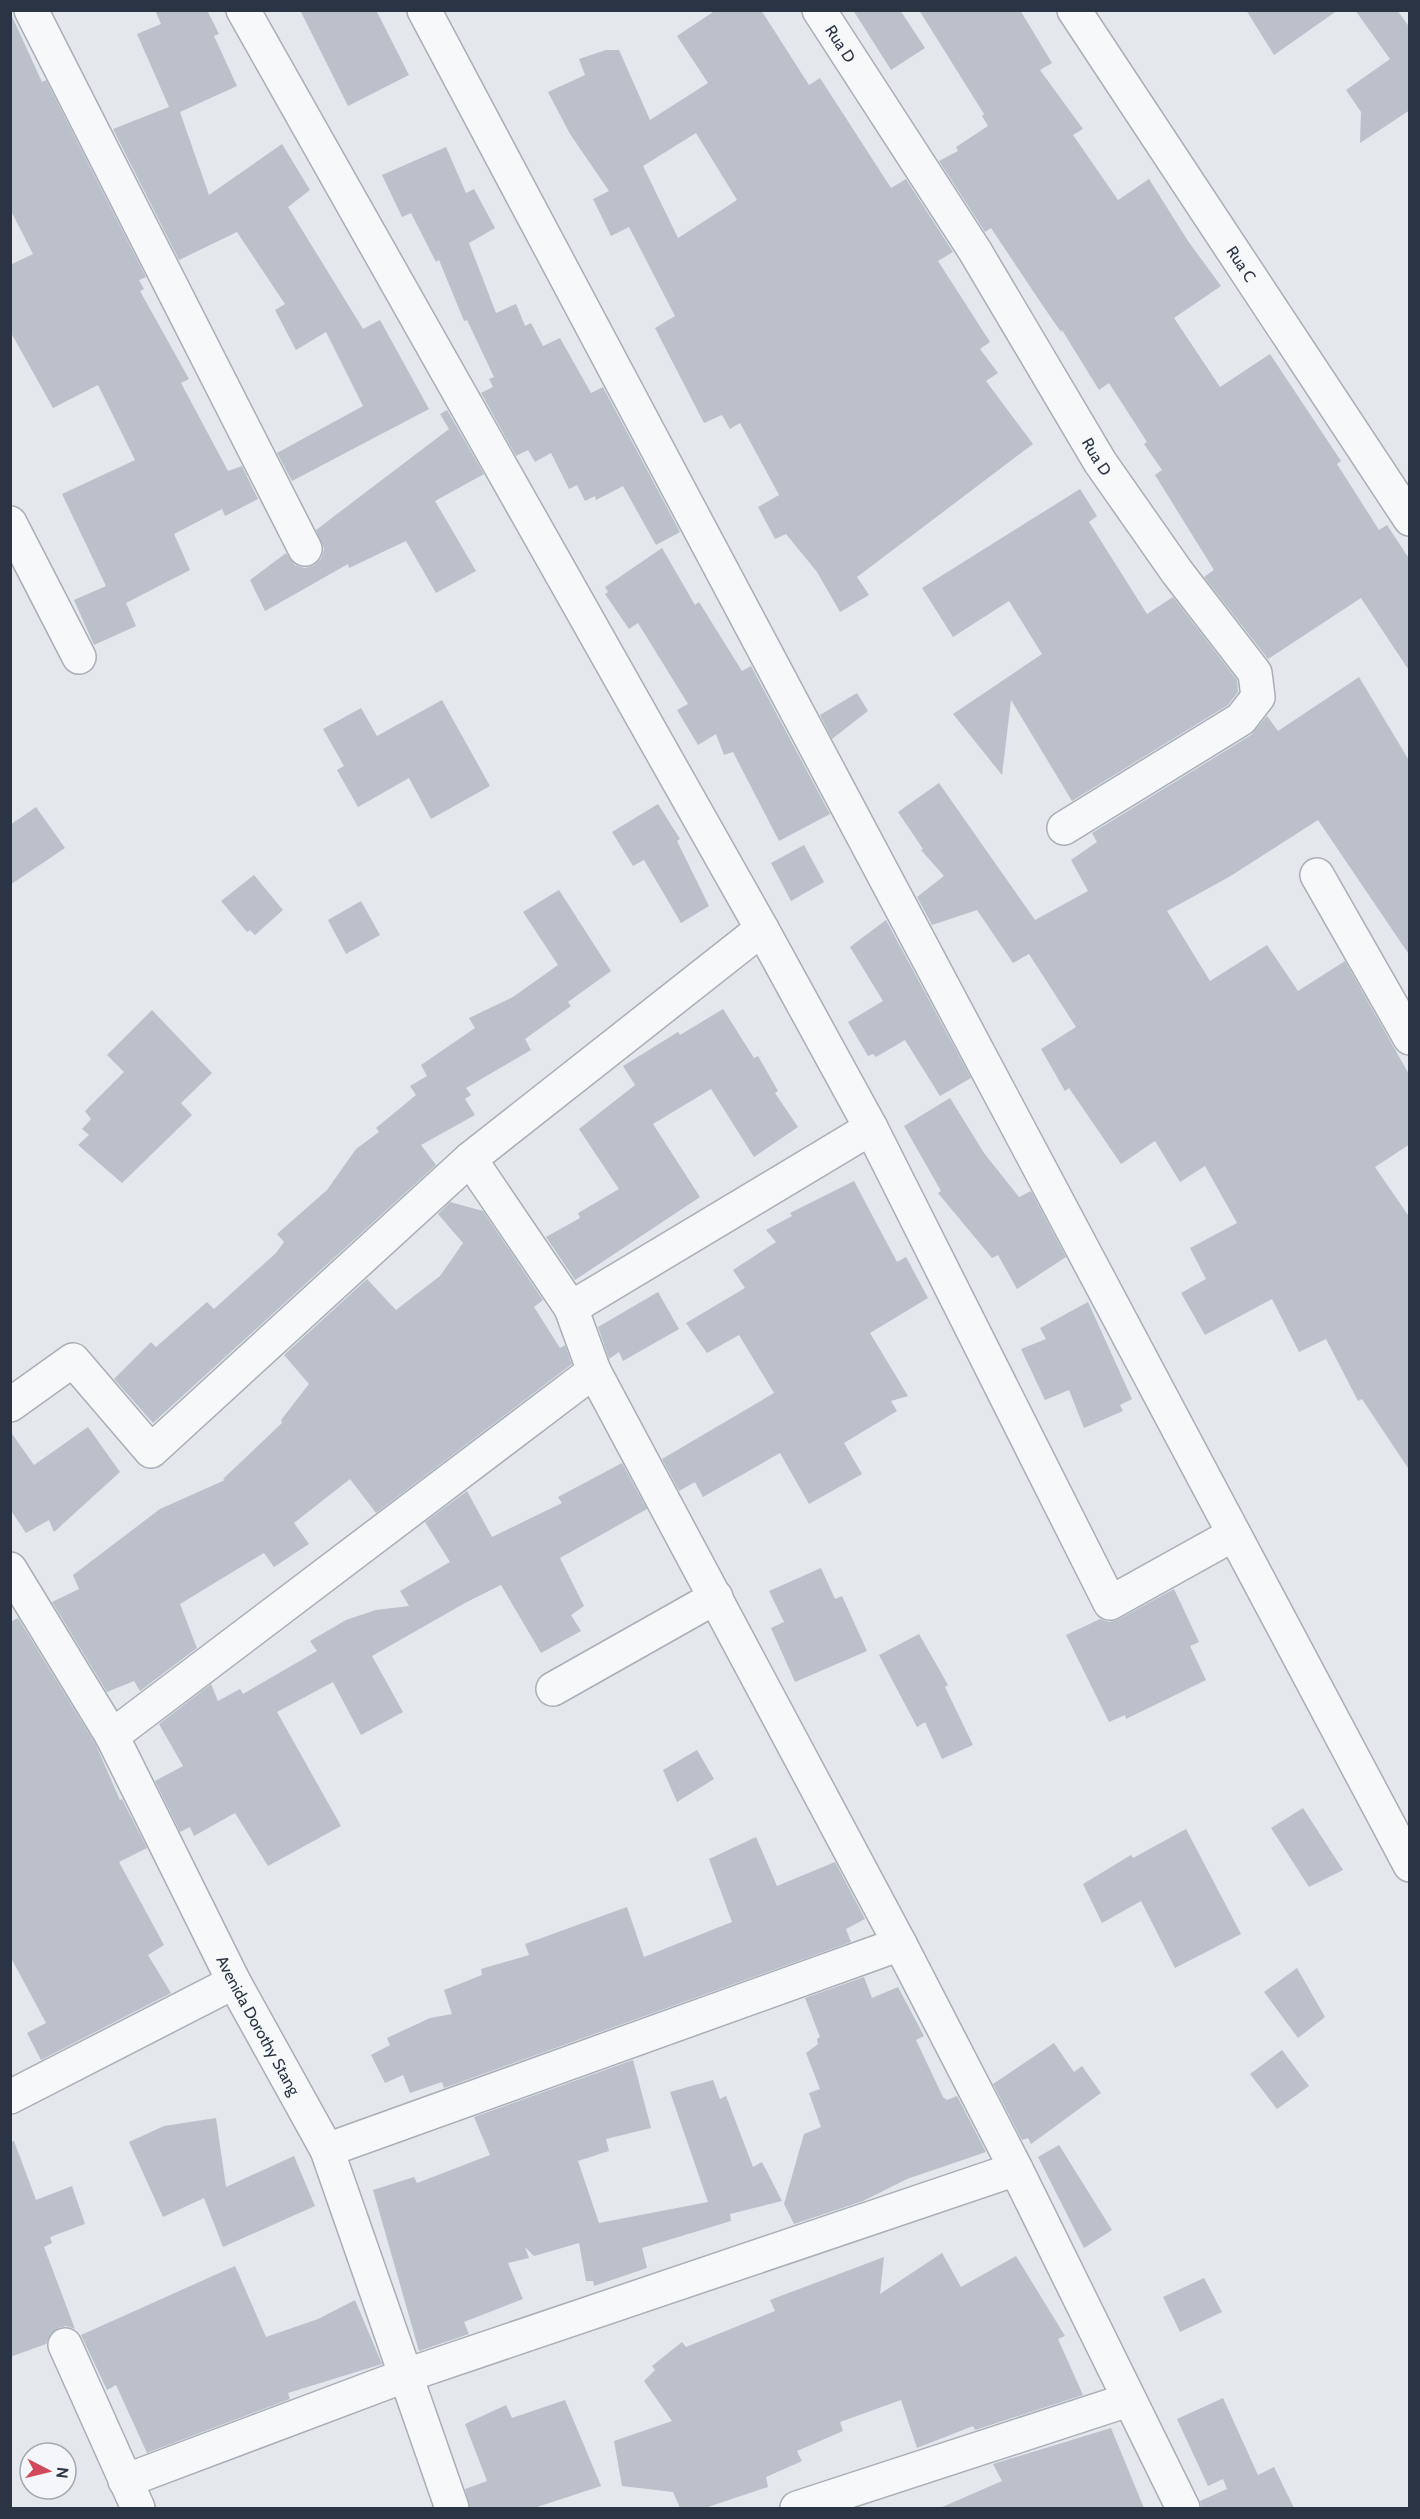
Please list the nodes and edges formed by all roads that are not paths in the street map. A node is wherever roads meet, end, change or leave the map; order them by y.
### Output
1 (31, 10) edge
2 (243, 10) edge
3 (424, 10) edge
4 (819, 10) edge
5 (1074, 10) edge
6 (1410, 519) edge
7 (10, 523) edge
8 (305, 549) dead end
9 (80, 657) dead end
10 (1064, 828) dead end
11 (1317, 875) dead end
12 (762, 929) junction
13 (1401, 1002) edge
14 (1410, 1038) edge
15 (871, 1128) junction
16 (470, 1159) junction
17 (571, 1308) junction
18 (594, 1371) junction
19 (10, 1405) edge
20 (1234, 1534) junction
21 (10, 1569) edge
22 (716, 1597) junction
23 (553, 1689) dead end
24 (112, 1736) junction
25 (1410, 1865) edge
26 (900, 1944) junction
27 (234, 1982) junction
28 (10, 2097) edge
29 (327, 2150) junction
30 (1016, 2169) junction
31 (65, 2345) dead end
32 (404, 2376) junction
33 (1128, 2400) junction
34 (132, 2495) edge
35 (452, 2508) edge
36 (797, 2508) edge
37 (1183, 2508) edge

1 - 8 street
2 - 12 street
3 - 20 street
4 - 10 street, Rua D
5 - 6 street, Rua C
7 - 9 street
11 - 13 street
12 - 15 street
12 - 16 street
13 - 14 street
15 - 17 street
15 - 20 street
16 - 17 street
16 - 19 street
17 - 18 street
18 - 22 street
18 - 24 street
20 - 25 street
21 - 24 street, Avenida Dorothy Stang
22 - 23 street
22 - 26 street
24 - 27 street, Avenida Dorothy Stang
26 - 29 street
26 - 30 street
27 - 28 street
27 - 29 street, Avenida Dorothy Stang
29 - 32 street, Avenida Dorothy Stang
30 - 32 street
30 - 33 street
31 - 34 street
32 - 34 street
32 - 35 street, Avenida Dorothy Stang
33 - 36 street
33 - 37 street

